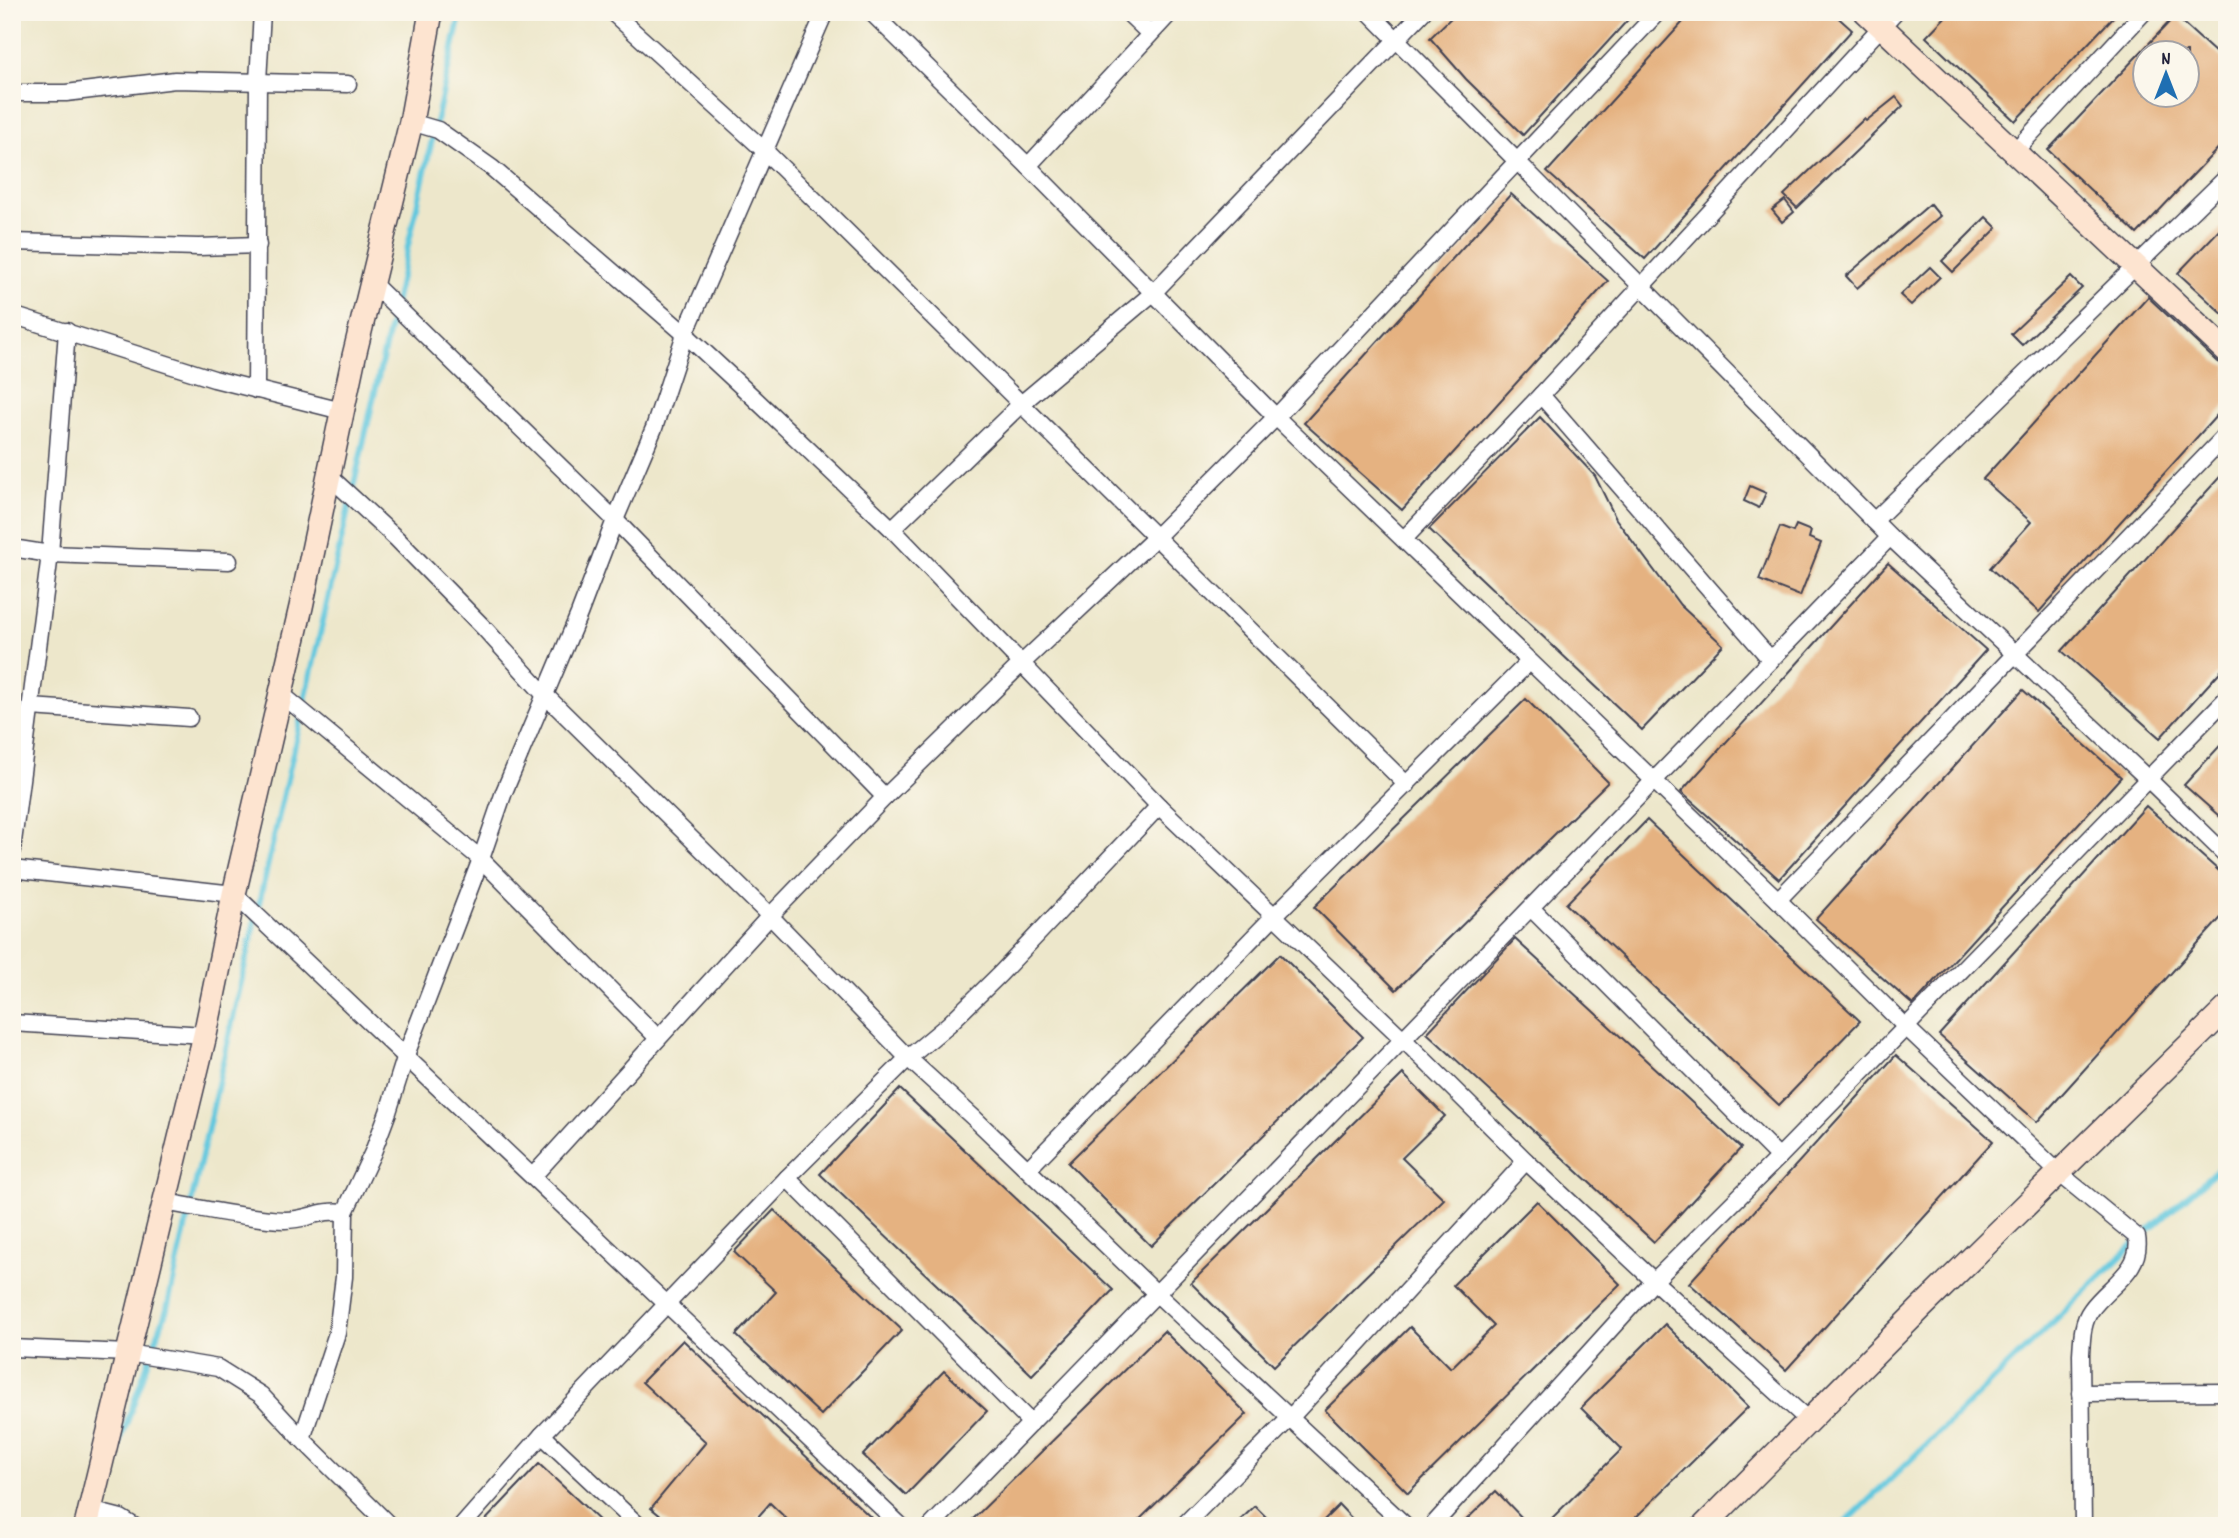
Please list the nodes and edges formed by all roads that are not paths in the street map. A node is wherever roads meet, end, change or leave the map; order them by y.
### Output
1 (262, 12) edge
2 (431, 12) edge
3 (612, 12) edge
4 (825, 12) edge
5 (872, 12) edge
6 (1128, 12) edge
7 (1171, 12) edge
8 (1369, 12) edge
9 (1423, 12) edge
10 (1658, 12) edge
11 (2144, 12) edge
12 (1880, 17) edge
13 (1150, 34) junction
14 (1396, 39) junction
15 (258, 81) junction
16 (348, 84) dead end
17 (12, 93) edge
18 (411, 122) junction
19 (765, 151) junction
20 (2013, 153) junction
21 (1515, 161) junction
22 (1028, 166) junction
23 (2227, 177) edge
24 (12, 242) edge
25 (258, 245) junction
26 (2134, 265) junction
27 (371, 282) junction
28 (1642, 286) junction
29 (1153, 293) junction
30 (12, 315) edge
31 (67, 331) junction
32 (685, 334) junction
33 (2227, 352) edge
34 (256, 390) junction
35 (1541, 395) junction
36 (1021, 404) junction
37 (342, 411) junction
38 (1276, 417) junction
39 (2227, 434) edge
40 (329, 476) junction
41 (615, 520) junction
42 (1874, 521) junction
43 (892, 529) junction
44 (1156, 537) junction
45 (1890, 537) junction
46 (1404, 539) junction
47 (15, 552) edge
48 (50, 554) junction
49 (229, 561) dead end
50 (2015, 653) junction
51 (1771, 660) junction
52 (1529, 662) junction
53 (1021, 664) junction
54 (280, 693) junction
55 (544, 694) junction
56 (2227, 698) edge
57 (31, 707) junction
58 (189, 718) dead end
59 (2148, 779) junction
60 (1653, 781) junction
61 (1407, 785) junction
62 (885, 797) junction
63 (1159, 806) junction
64 (12, 850) edge
65 (2227, 856) edge
66 (481, 859) junction
67 (12, 869) edge
68 (234, 894) junction
69 (1778, 900) junction
70 (1531, 908) junction
71 (770, 916) junction
72 (1274, 916) junction
73 (2227, 1008) edge
74 (12, 1023) edge
75 (1906, 1027) junction
76 (205, 1035) junction
77 (659, 1038) junction
78 (1403, 1039) junction
79 (406, 1055) junction
80 (908, 1058) junction
81 (1779, 1157) junction
82 (1526, 1161) junction
83 (1028, 1169) junction
84 (2059, 1173) junction
85 (533, 1176) junction
86 (787, 1178) junction
87 (164, 1202) junction
88 (345, 1212) junction
89 (1654, 1281) junction
90 (1156, 1293) junction
91 (666, 1305) junction
92 (12, 1348) edge
93 (128, 1353) junction
94 (2227, 1392) edge
95 (2081, 1393) junction
96 (1290, 1418) junction
97 (1808, 1420) junction
98 (1031, 1423) junction
99 (542, 1435) junction
100 (302, 1439) junction
101 (88, 1518) edge
102 (134, 1526) edge
103 (390, 1526) edge
104 (462, 1526) edge
105 (639, 1526) edge
106 (901, 1526) edge
107 (931, 1526) edge
108 (1183, 1526) edge
109 (1406, 1526) edge
110 (1432, 1526) edge
111 (1704, 1526) edge
112 (2083, 1526) edge

1 - 15 street
2 - 18 street
3 - 19 street
4 - 19 street
5 - 22 street
6 - 13 street
7 - 13 street
8 - 14 street
9 - 14 street
10 - 21 street
11 - 20 street
12 - 20 street
12 - 28 street
13 - 22 street
14 - 21 street
14 - 29 street
15 - 16 street
15 - 17 street
15 - 25 street
18 - 27 street
18 - 32 street
19 - 32 street
19 - 36 street
20 - 26 street
21 - 28 street
21 - 38 street
22 - 29 street
23 - 26 street
24 - 25 street
25 - 34 street
26 - 33 street
26 - 42 street
27 - 37 street
27 - 41 street
28 - 35 street
28 - 42 street
29 - 36 street
29 - 38 street
30 - 31 street
31 - 34 street
31 - 48 street
32 - 41 street
32 - 43 street
34 - 37 street
35 - 46 street
35 - 51 street
36 - 43 street
36 - 44 street
37 - 40 street
38 - 44 street
38 - 46 street
39 - 50 street
40 - 54 street
40 - 55 street
41 - 55 street
41 - 62 street
42 - 45 street
43 - 53 street
44 - 53 street
44 - 61 street
45 - 50 street
45 - 51 street
46 - 52 street
47 - 48 street
48 - 49 street
48 - 57 street
50 - 59 street
50 - 69 street
51 - 60 street
52 - 60 street
52 - 61 street
53 - 62 street
53 - 63 street
54 - 66 street
54 - 68 street
55 - 66 street
55 - 71 street
56 - 59 street
57 - 58 street
57 - 64 street
59 - 65 street
59 - 75 street
60 - 69 street
60 - 70 street
61 - 72 street
62 - 71 street
63 - 72 street
63 - 80 street
66 - 77 street
66 - 79 street
67 - 68 street
68 - 76 street
68 - 79 street
69 - 75 street
70 - 78 street
70 - 81 street
71 - 77 street
71 - 80 street
72 - 78 street
72 - 83 street
73 - 84 street
74 - 76 street
75 - 81 street
75 - 84 street
76 - 87 street
77 - 85 street
78 - 82 street
78 - 90 street
79 - 85 street
79 - 88 street
80 - 83 street
80 - 86 street
81 - 89 street
82 - 89 street
82 - 96 street
83 - 90 street
84 - 95 street
84 - 97 street
85 - 91 street
86 - 91 street
86 - 98 street
87 - 88 street
87 - 93 street
88 - 100 street
89 - 97 street
89 - 110 street
90 - 96 street
90 - 98 street
91 - 99 street
91 - 106 street
92 - 93 street
93 - 100 street
93 - 101 street
94 - 95 street
95 - 112 street
96 - 108 street
96 - 109 street
97 - 111 street
98 - 107 street
99 - 104 street
99 - 105 street
100 - 103 street
101 - 102 street

